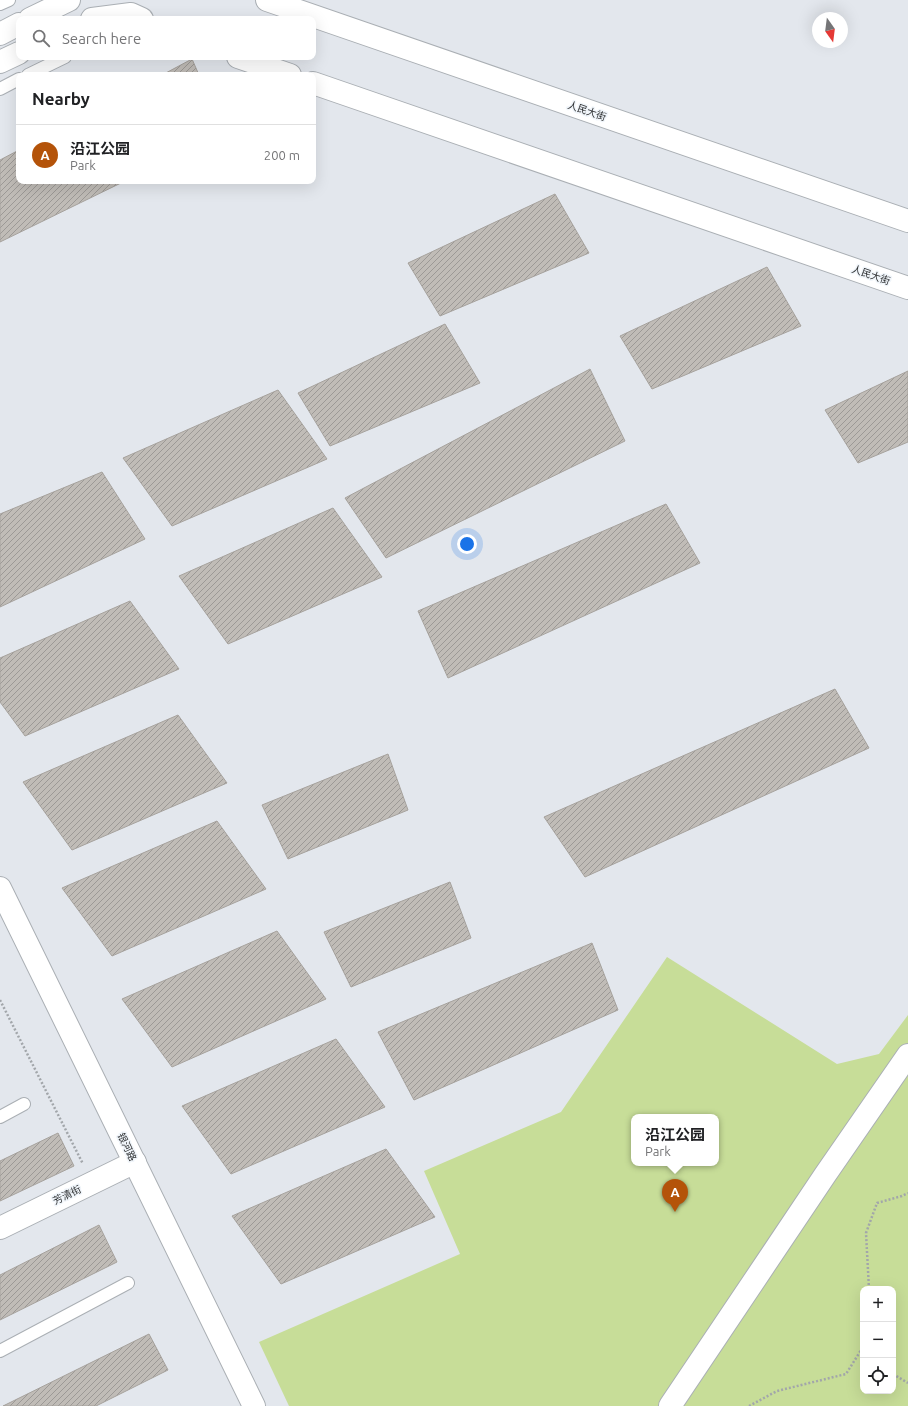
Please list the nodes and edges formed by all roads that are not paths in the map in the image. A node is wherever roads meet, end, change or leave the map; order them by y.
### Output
1 (9, 0) edge
2 (69, 0) edge
3 (95, 0) edge
4 (267, 0) edge
5 (0, 4) edge
6 (136, 11) edge
7 (36, 16) edge
8 (89, 16) edge
9 (108, 16) edge
10 (313, 16) edge
11 (316, 17) edge
12 (16, 26) edge
13 (0, 34) edge
14 (16, 54) edge
15 (59, 60) edge
16 (247, 60) edge
17 (0, 62) edge
18 (34, 72) edge
19 (281, 72) edge
20 (16, 81) edge
21 (316, 84) edge
22 (0, 89) edge
23 (908, 222) edge
24 (908, 288) edge
25 (0, 888) edge
26 (908, 1055) edge
27 (24, 1104) dead end
28 (0, 1117) edge
29 (135, 1162) junction
30 (0, 1228) edge
31 (128, 1283) dead end
32 (0, 1351) edge
33 (254, 1406) edge
34 (670, 1406) edge

1 - 5 lane
2 - 7 main road
3 - 8 main road
4 - 10 main road, 人民大街
6 - 9 main road
11 - 23 main road, 人民大街
12 - 13 main road
14 - 17 main road
15 - 18 lane
16 - 19 main road
20 - 22 lane
21 - 24 main road, 人民大街
25 - 29 main road, 银河路
26 - 34 main road
27 - 28 lane
29 - 30 main road, 芳清街
29 - 33 main road, 银河路
31 - 32 lane

